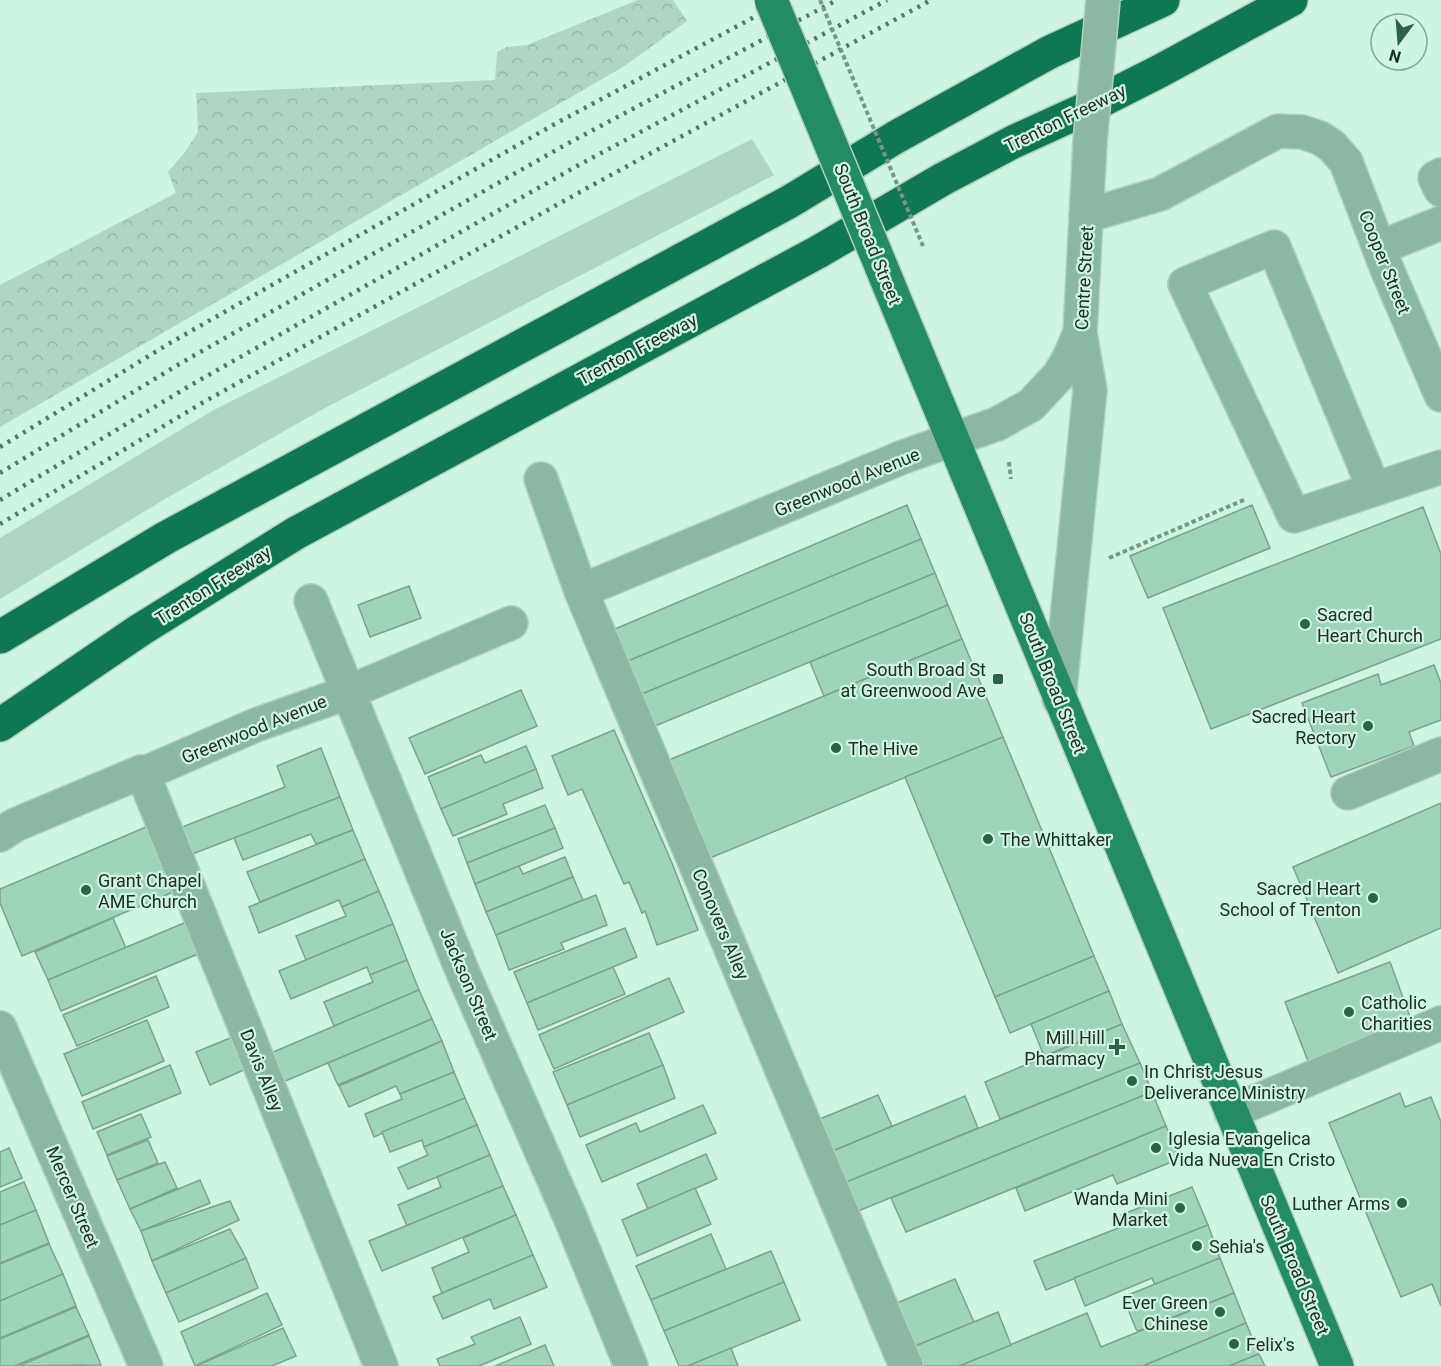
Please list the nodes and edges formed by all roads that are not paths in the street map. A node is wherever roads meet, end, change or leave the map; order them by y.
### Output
1 (771, 0) edge
2 (1103, 0) edge
3 (1163, 0) edge
4 (1291, 0) edge
5 (1441, 175) edge
6 (1441, 190) edge
7 (1086, 216) junction
8 (1441, 223) edge
9 (1379, 248) junction
10 (1080, 333) junction
11 (1441, 395) edge
12 (953, 441) junction
13 (1441, 467) edge
14 (540, 479) dead end
15 (1374, 489) junction
16 (581, 591) junction
17 (311, 601) dead end
18 (510, 623) dead end
19 (0, 637) edge
20 (349, 692) junction
21 (1059, 699) junction
22 (0, 726) edge
23 (1441, 754) edge
24 (143, 774) junction
25 (1348, 793) dead end
26 (0, 835) edge
27 (1441, 1023) edge
28 (0, 1028) edge
29 (1231, 1112) junction
30 (146, 1366) edge
31 (381, 1366) edge
32 (631, 1366) edge
33 (906, 1366) edge
34 (1337, 1366) edge

1 - 12 main road, South Broad Street, bridge
2 - 7 street, Centre Street, bridge
3 - 19 highway
4 - 22 highway, Trenton Freeway
5 - 6 street
7 - 9 street, Cooper Street
7 - 10 street, Centre Street
8 - 9 street
9 - 11 street, Cooper Street
10 - 12 street, Greenwood Avenue
10 - 21 street, Centre Street
12 - 16 street, Greenwood Avenue
12 - 21 main road, South Broad Street
13 - 15 street
14 - 16 street, Conovers Alley
15 - 15 street
16 - 33 street, Conovers Alley
17 - 20 street, Jackson Street
18 - 20 street, Greenwood Avenue
20 - 24 street, Greenwood Avenue
20 - 32 street, Jackson Street
21 - 29 main road, South Broad Street
23 - 25 street
24 - 26 street, Greenwood Avenue
24 - 31 street, Davis Alley
27 - 29 street
28 - 30 street, Mercer Street
29 - 34 main road, South Broad Street

